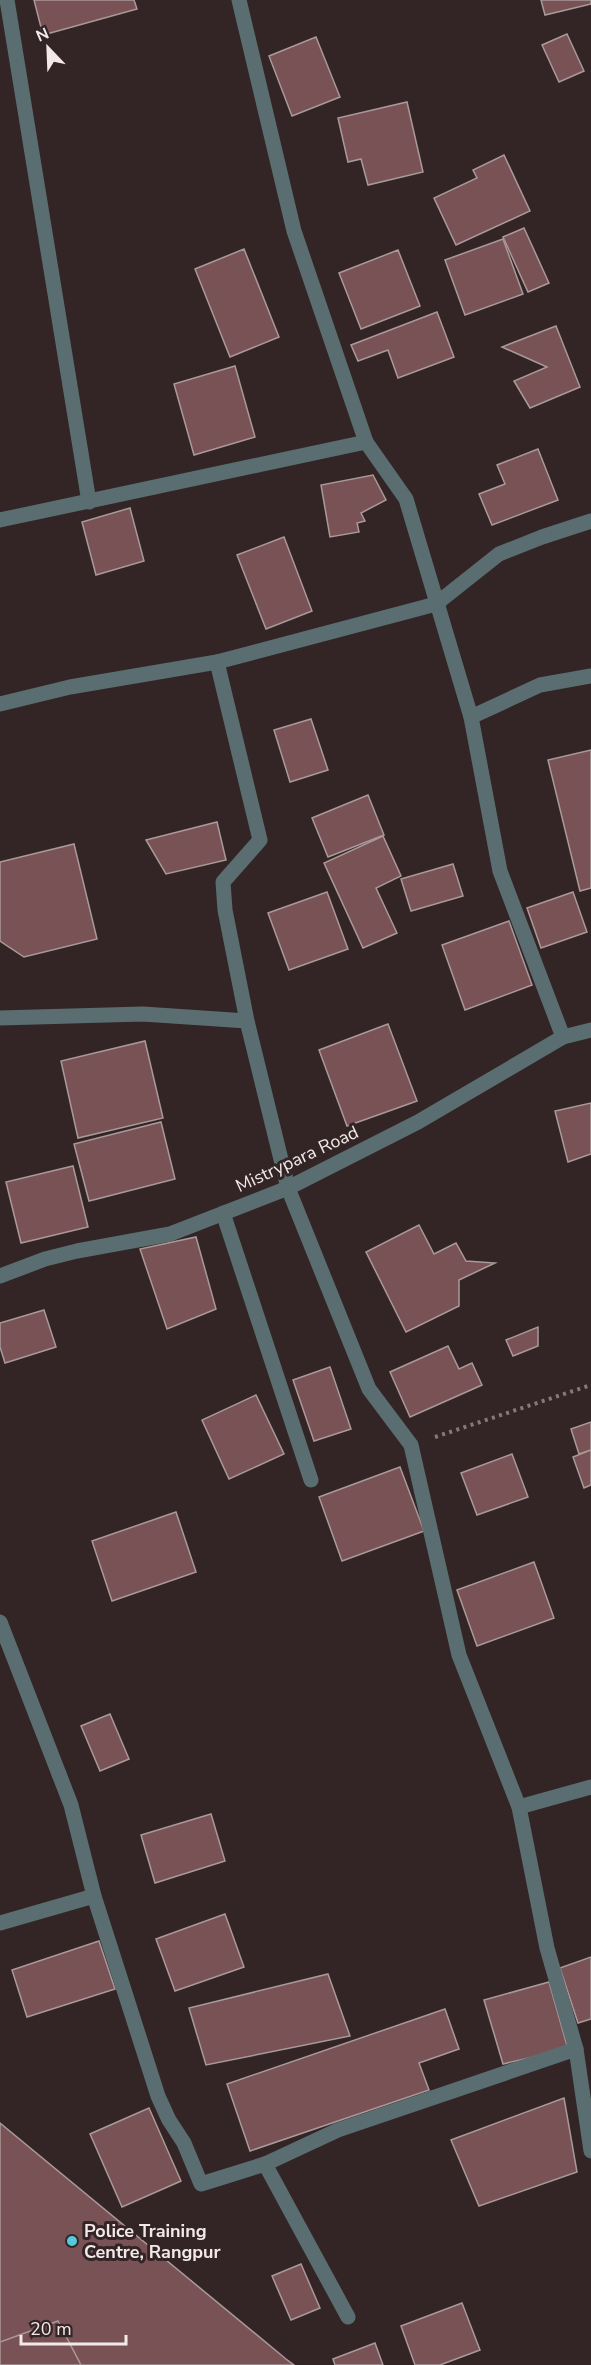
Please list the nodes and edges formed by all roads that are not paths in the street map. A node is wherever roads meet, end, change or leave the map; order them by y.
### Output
1 (7, 0) edge
2 (239, 0) edge
3 (366, 442) junction
4 (89, 502) junction
5 (0, 520) edge
6 (591, 521) edge
7 (436, 604) junction
8 (217, 662) junction
9 (591, 676) edge
10 (0, 704) edge
11 (471, 717) junction
12 (0, 1018) edge
13 (247, 1021) junction
14 (591, 1030) edge
15 (562, 1037) junction
16 (288, 1188) junction
17 (223, 1213) junction
18 (0, 1276) edge
19 (311, 1480) dead end
20 (0, 1622) edge
21 (591, 1787) edge
22 (519, 1807) junction
23 (94, 1896) junction
24 (0, 1923) edge
25 (576, 2049) junction
26 (591, 2151) edge
27 (266, 2164) junction
28 (348, 2318) dead end

1 - 4 street
2 - 3 street
3 - 4 street
3 - 7 street
4 - 5 street
6 - 7 street
7 - 8 street
7 - 11 street
8 - 10 street
8 - 13 street
9 - 11 street
11 - 15 street
12 - 13 street
13 - 16 street
14 - 15 street, Mistrypara Road
15 - 16 street, Mistrypara Road
16 - 17 street, Mistrypara Road
16 - 22 street
17 - 18 street, Mistrypara Road
17 - 19 street
20 - 23 street
21 - 22 street
22 - 25 street
23 - 24 street
23 - 27 street
25 - 26 street
25 - 27 street
27 - 28 street

